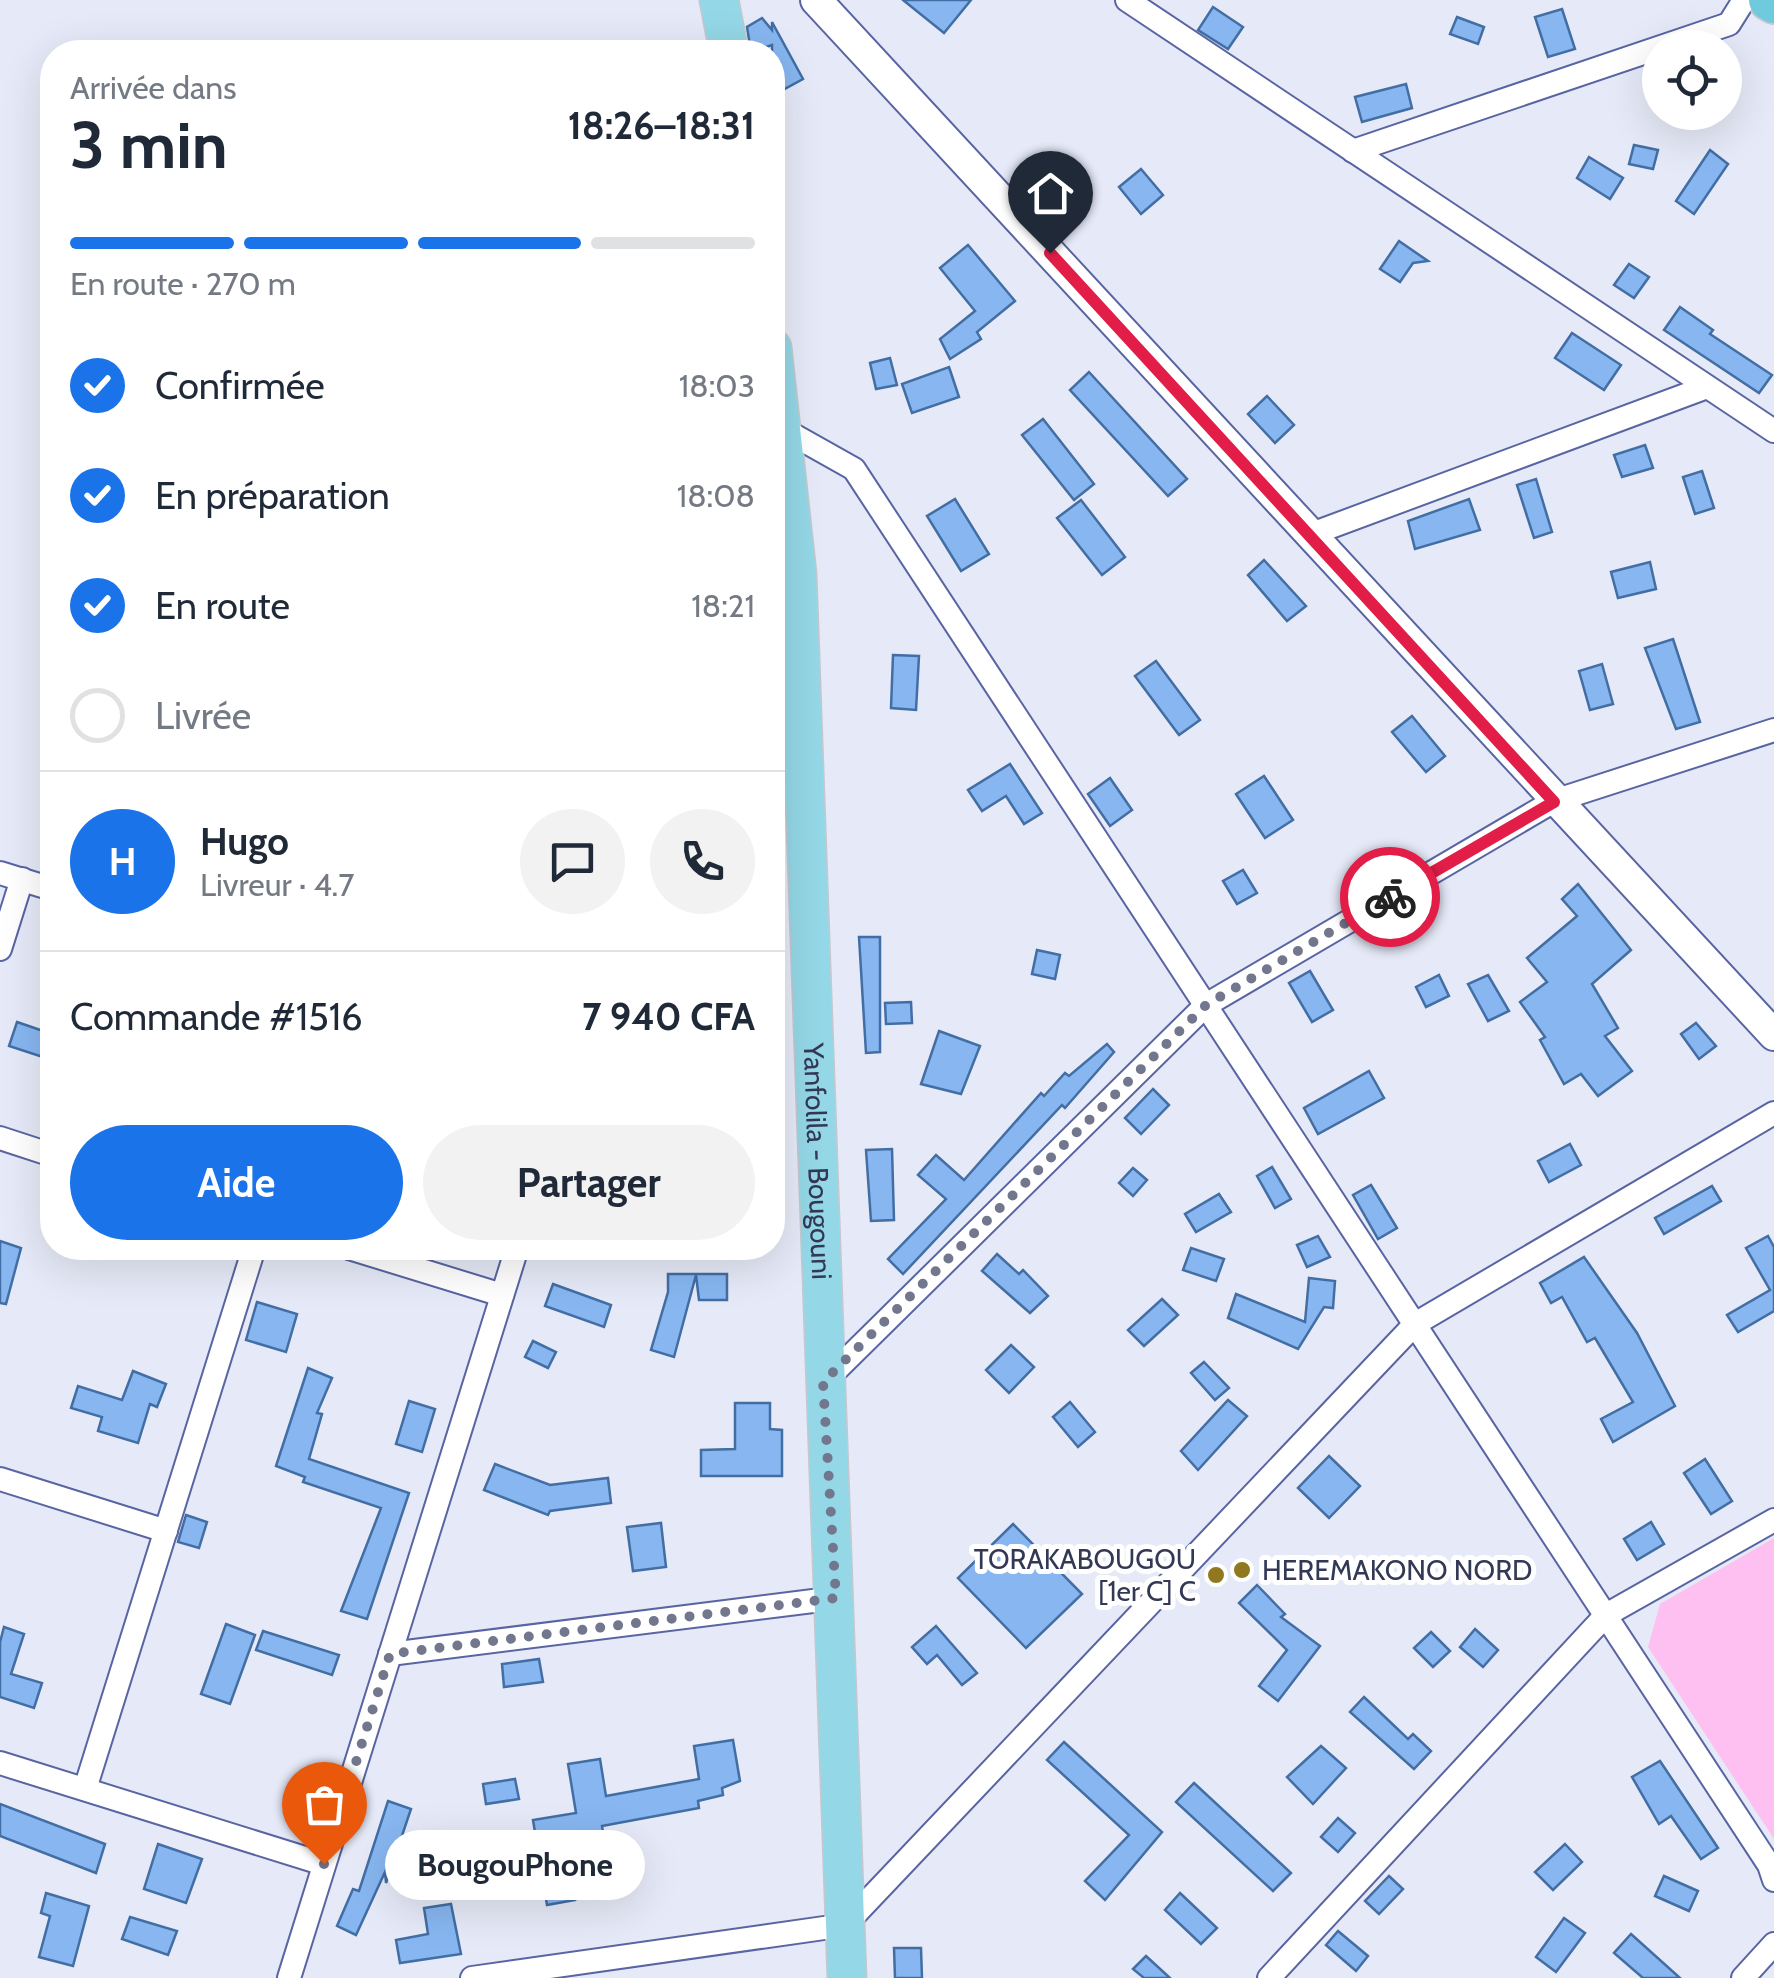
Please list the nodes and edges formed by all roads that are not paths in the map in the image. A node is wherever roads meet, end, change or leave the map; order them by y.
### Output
1 (719, 0) edge
2 (816, 0) edge
3 (1127, 0) edge
4 (1744, 0) edge
5 (727, 40) edge
6 (1353, 151) junction
7 (1707, 387) junction
8 (785, 430) edge
9 (1774, 431) edge
10 (1309, 535) junction
11 (785, 570) edge
12 (1774, 730) edge
13 (1554, 802) junction
14 (11, 876) edge
15 (40, 885) edge
16 (0, 950) edge
17 (1206, 1005) junction
18 (1774, 1035) edge
19 (1774, 1113) edge
20 (0, 1138) edge
21 (40, 1150) edge
22 (250, 1260) edge
23 (388, 1260) edge
24 (512, 1260) edge
25 (502, 1295) junction
26 (1415, 1324) junction
27 (823, 1382) junction
28 (0, 1479) edge
29 (1774, 1520) edge
30 (166, 1531) junction
31 (836, 1598) junction
32 (1606, 1615) junction
33 (390, 1654) junction
34 (0, 1763) edge
35 (85, 1790) junction
36 (324, 1864) junction
37 (1774, 1880) edge
38 (845, 1925) junction
39 (1774, 1944) edge
40 (564, 1970) edge
41 (289, 1978) edge
42 (472, 1978) edge
43 (847, 1978) edge
44 (1270, 1978) edge
45 (1743, 1978) edge

1 - 5 main road
2 - 10 street
3 - 6 street
4 - 6 street
6 - 7 street
7 - 9 street
7 - 10 street
8 - 17 street
10 - 13 street
11 - 27 main road, Yanfolila - Bougouni
12 - 13 street
13 - 17 street
13 - 18 street
14 - 15 street
14 - 16 street
17 - 26 street
17 - 27 street
19 - 26 street
20 - 21 street
22 - 30 street
23 - 25 street
24 - 25 street
25 - 33 street
26 - 32 street
26 - 38 street
27 - 31 main road, Yanfolila - Bougouni
28 - 30 street
29 - 32 street
30 - 35 street
31 - 33 street
31 - 38 main road, Yanfolila - Bougouni
32 - 37 street
32 - 44 street
33 - 36 street
34 - 35 street
35 - 36 street
36 - 41 street
38 - 40 street
38 - 43 main road, Yanfolila - Bougouni
39 - 45 street
40 - 42 street

